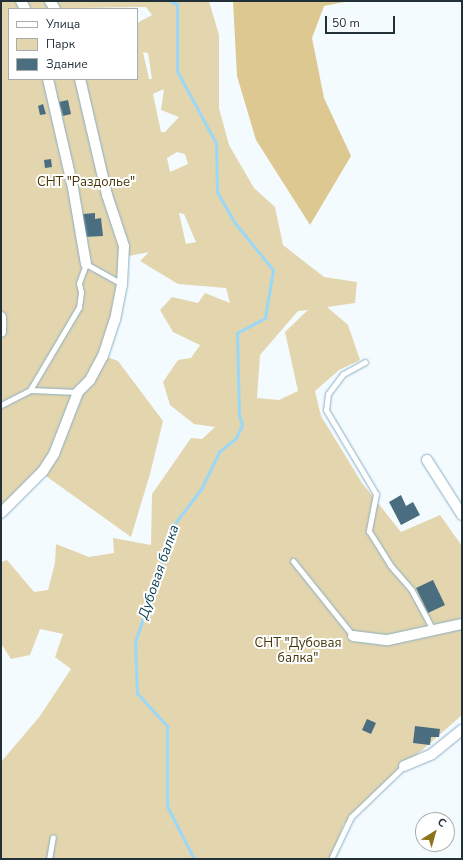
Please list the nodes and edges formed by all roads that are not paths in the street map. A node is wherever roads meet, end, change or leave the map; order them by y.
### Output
1 (48, 80) edge
2 (80, 80) edge
3 (86, 264) junction
4 (122, 284) junction
5 (1, 317) edge
6 (1, 332) edge
7 (365, 362) dead end
8 (30, 390) junction
9 (78, 392) junction
10 (1, 405) edge
11 (427, 460) dead end
12 (1, 513) edge
13 (462, 515) edge
14 (293, 561) dead end
15 (462, 624) edge
16 (433, 630) junction
17 (353, 636) joint
18 (462, 730) edge
19 (404, 766) joint
20 (53, 837) dead end
21 (49, 859) edge
22 (331, 859) edge

1 - 3 street
2 - 4 street
3 - 4 lane
3 - 8 lane
4 - 9 street
5 - 6 street
7 - 16 lane
8 - 9 lane
8 - 10 lane
9 - 12 street
11 - 13 street
14 - 17 lane
15 - 16 street
16 - 17 street
18 - 19 street
19 - 22 lane
20 - 21 lane

